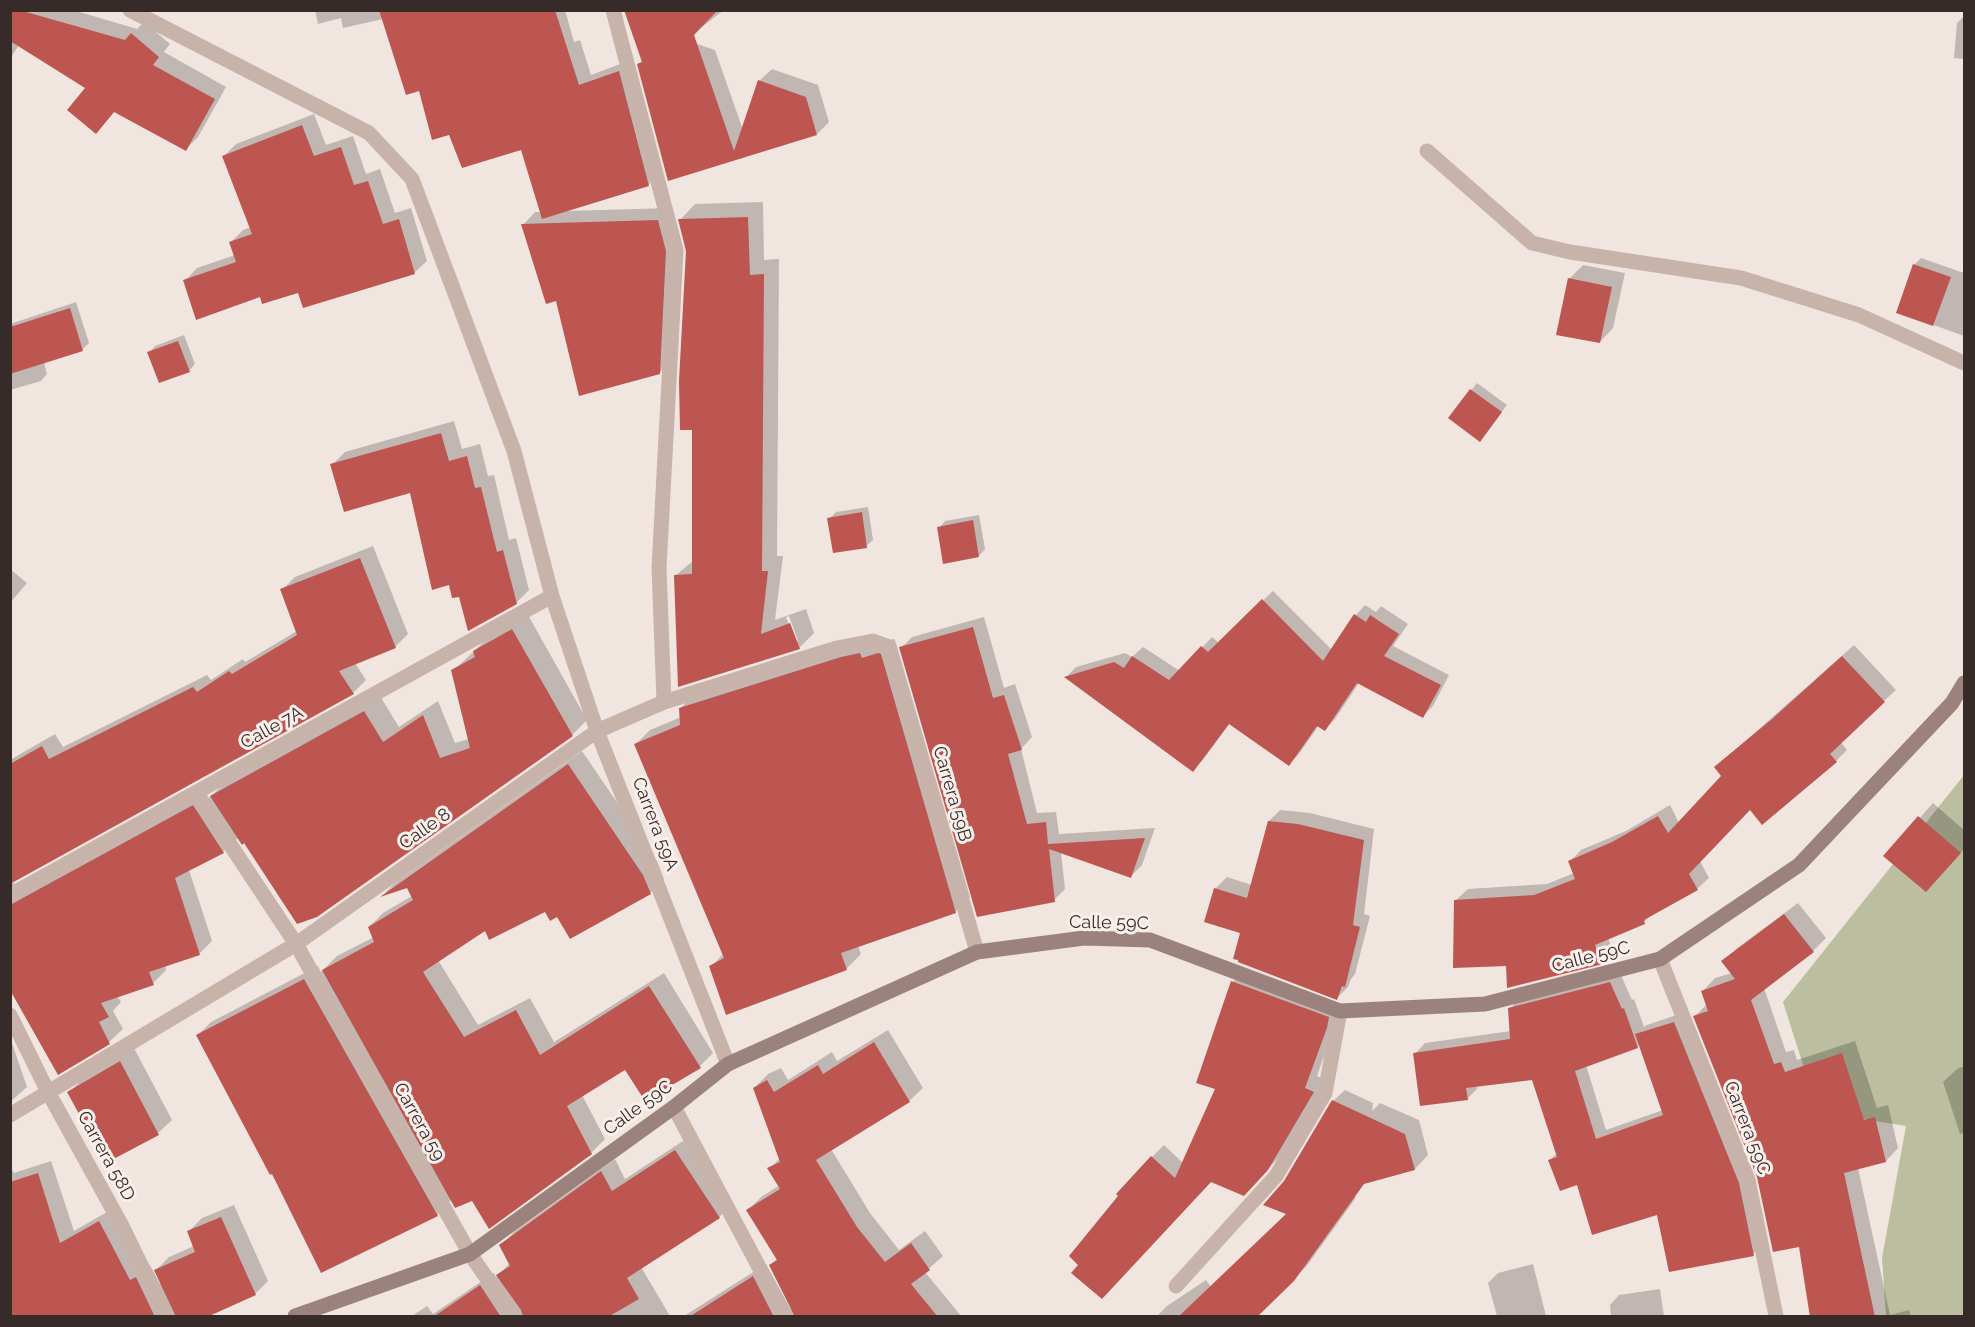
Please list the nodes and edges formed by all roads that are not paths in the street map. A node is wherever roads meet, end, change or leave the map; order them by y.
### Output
1 (130, 10) edge
2 (615, 11) edge
3 (1426, 151) dead end
4 (1965, 363) edge
5 (552, 596) junction
6 (889, 647) joint
7 (1965, 683) edge
8 (664, 702) junction
9 (597, 731) junction
10 (196, 793) junction
11 (10, 895) edge
12 (296, 944) junction
13 (977, 952) junction
14 (1660, 959) junction
15 (1340, 1011) junction
16 (10, 1015) edge
17 (728, 1064) junction
18 (48, 1092) junction
19 (674, 1107) junction
20 (10, 1115) edge
21 (470, 1254) junction
22 (1176, 1286) dead end
23 (166, 1317) edge
24 (295, 1317) edge
25 (513, 1317) edge
26 (786, 1317) edge
27 (1776, 1317) edge

1 - 5 street, Carrera 59A
2 - 8 street
3 - 4 street
5 - 9 street, Carrera 59A
5 - 10 street, Calle 7A
6 - 8 street, Calle 8
6 - 13 street, Carrera 59B
7 - 14 street, Calle 59C
8 - 9 street, Calle 8
9 - 12 street, Calle 8
9 - 17 street, Carrera 59A
10 - 11 street, Calle 7A
10 - 12 street, Carrera 59
12 - 18 street, Calle 8
12 - 21 street, Carrera 59
13 - 15 street, Calle 59C
13 - 17 street, Calle 59C
14 - 15 street, Calle 59C
14 - 27 street, Carrera 59C
15 - 22 street
16 - 18 street, Carrera 58D
17 - 19 street, Calle 59C
18 - 20 street, Calle 8
18 - 23 street, Carrera 58D
19 - 21 street, Calle 59C
19 - 26 street
21 - 24 street, Calle 59C
21 - 25 street, Carrera 59

